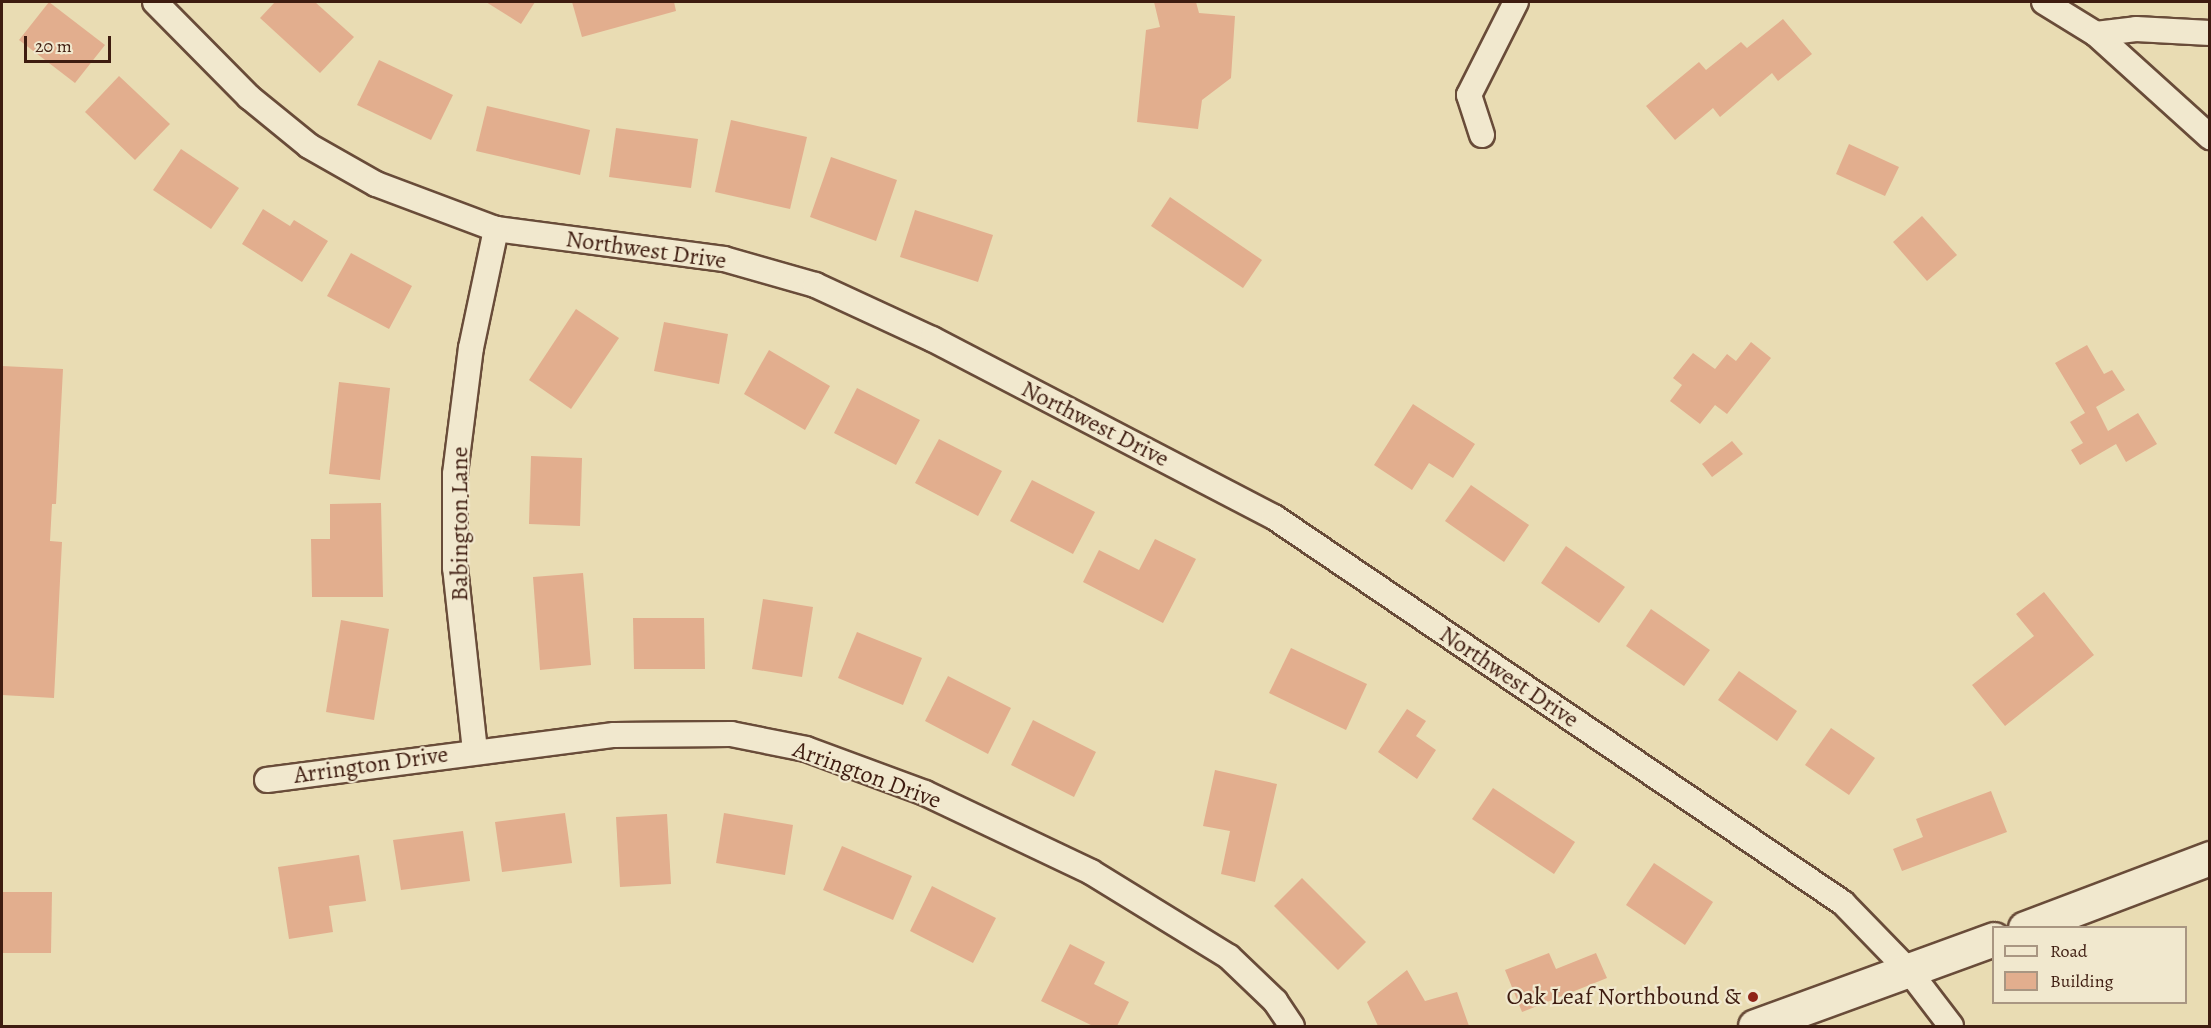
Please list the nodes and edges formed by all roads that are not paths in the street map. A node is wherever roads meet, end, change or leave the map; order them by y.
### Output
1 (155, 2) edge
2 (1516, 2) edge
3 (2044, 2) edge
4 (2210, 33) edge
5 (2096, 34) junction
6 (1482, 135) dead end
7 (2210, 137) edge
8 (496, 229) junction
9 (475, 751) junction
10 (267, 780) dead end
11 (2210, 858) edge
12 (2028, 926) edge
13 (1992, 940) edge
14 (1909, 971) junction
15 (1292, 1026) edge
16 (1755, 1026) edge
17 (1952, 1026) edge

1 - 8 street, Northwest Drive
2 - 6 street
3 - 5 street
4 - 5 street
5 - 7 street
8 - 9 street, Babington Lane
8 - 14 street, Northwest Drive
9 - 10 street, Arrington Drive
9 - 15 street, Arrington Drive
11 - 12 street
13 - 14 street
14 - 16 street
14 - 17 street, Northwest Drive

